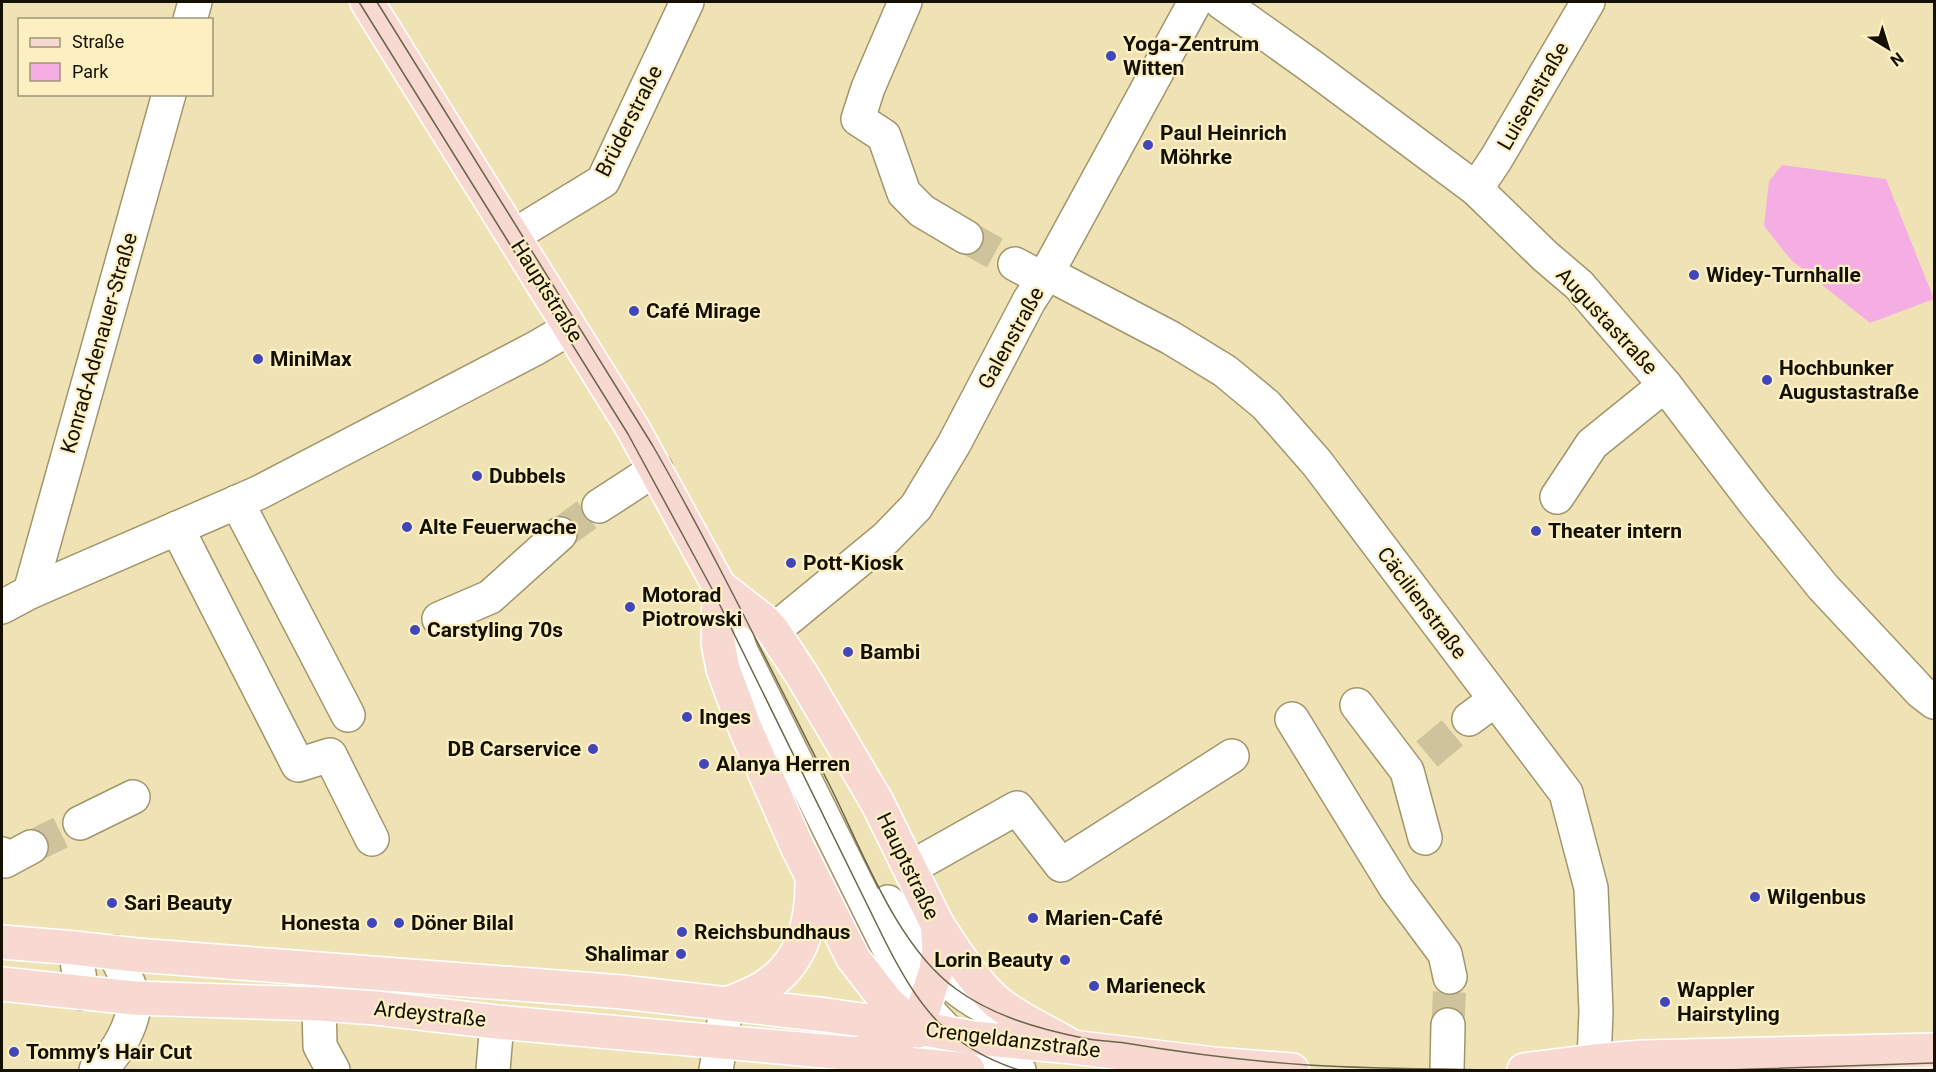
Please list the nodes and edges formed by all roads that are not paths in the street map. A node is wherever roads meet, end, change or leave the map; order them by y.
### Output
1 (195, 2) edge
2 (367, 2) edge
3 (687, 2) edge
4 (905, 2) edge
5 (1195, 2) edge
6 (1221, 2) edge
7 (1588, 2) edge
8 (191, 18) edge
9 (168, 96) edge
10 (1476, 189) junction
11 (513, 236) junction
12 (966, 237) tunnel mouth
13 (1035, 272) junction
14 (570, 328) junction
15 (1665, 385) junction
16 (656, 470) junction
17 (1567, 487) dead end
18 (247, 497) junction
19 (599, 506) tunnel mouth
20 (177, 528) junction
21 (560, 534) tunnel mouth
22 (719, 586) junction
23 (16, 599) edge
24 (439, 619) dead end
25 (773, 631) junction
26 (1495, 700) junction
27 (1935, 702) edge
28 (1357, 705) dead end
29 (348, 715) dead end
30 (1292, 719) dead end
31 (1469, 719) tunnel mouth
32 (1232, 756) dead end
33 (133, 797) dead end
34 (80, 822) tunnel mouth
35 (1425, 838) dead end
36 (372, 839) dead end
37 (910, 868) junction
38 (812, 876) junction
39 (938, 924) junction
40 (2, 942) edge
41 (75, 948) junction
42 (114, 952) junction
43 (936, 970) junction
44 (900, 971) junction
45 (1450, 977) tunnel mouth
46 (2, 984) edge
47 (82, 993) junction
48 (134, 998) junction
49 (319, 1004) junction
50 (727, 1005) junction
51 (877, 1012) junction
52 (919, 1017) junction
53 (497, 1022) junction
54 (1448, 1025) tunnel mouth
55 (1040, 1028) junction
56 (951, 1035) junction
57 (1935, 1050) edge
58 (857, 1054) junction
59 (719, 1056) edge
60 (1082, 1056) edge
61 (1767, 1062) edge
62 (1718, 1063) edge
63 (1594, 1066) edge
64 (100, 1070) edge
65 (333, 1071) edge
66 (493, 1071) edge
67 (969, 1071) edge
68 (1019, 1071) edge
69 (1292, 1071) edge
70 (1447, 1071) edge
71 (1524, 1071) edge

1 - 8 street
2 - 11 main road, Hauptstraße
3 - 11 street, Brüderstraße
4 - 12 street
5 - 13 street, Galenstraße
6 - 10 street, Augustastraße
7 - 10 street, Luisenstraße
9 - 23 street, Konrad-Adenauer-Straße
10 - 15 street, Augustastraße
11 - 14 main road, Hauptstraße
13 - 25 street, Galenstraße
13 - 26 street, Cäcilienstraße
14 - 16 main road, Hauptstraße
14 - 18 street, Konrad-Adenauer-Straße
15 - 17 street
15 - 27 street, Augustastraße
16 - 19 street
16 - 22 main road, Hauptstraße
18 - 20 street, Konrad-Adenauer-Straße
18 - 29 street
20 - 23 street, Konrad-Adenauer-Straße
20 - 36 street
21 - 24 street
22 - 25 main road, Hauptstraße
22 - 38 main road, Hauptstraße
22 - 43 street
22 - 44 street
25 - 37 main road, Hauptstraße
26 - 31 street
26 - 63 street, Cäcilienstraße
28 - 35 street
30 - 45 street
32 - 37 street
33 - 34 street
37 - 39 main road, Hauptstraße
38 - 50 main road
38 - 51 main road, Hauptstraße
39 - 43 main road, Hauptstraße
39 - 55 main road
40 - 41 main road
41 - 42 main road
41 - 47 street
42 - 48 street
42 - 50 main road
43 - 52 main road, Hauptstraße
43 - 55 street
44 - 51 street
44 - 52 street
46 - 47 main road, Ardeystraße
47 - 48 main road, Ardeystraße
48 - 49 main road, Ardeystraße
48 - 64 street
49 - 53 main road, Ardeystraße
49 - 65 street
50 - 51 main road
50 - 59 street
51 - 52 main road
52 - 56 main road, Crengeldanzstraße
52 - 58 main road, Ardeystraße
52 - 67 main road, Crengeldanzstraße
53 - 59 main road, Ardeystraße
53 - 66 street
54 - 70 street
55 - 60 main road
56 - 60 main road, Crengeldanzstraße
56 - 68 street
57 - 61 main road
58 - 59 main road, Ardeystraße
58 - 67 main road, Ardeystraße
60 - 69 main road, Crengeldanzstraße
61 - 62 main road
62 - 63 main road
63 - 71 main road

